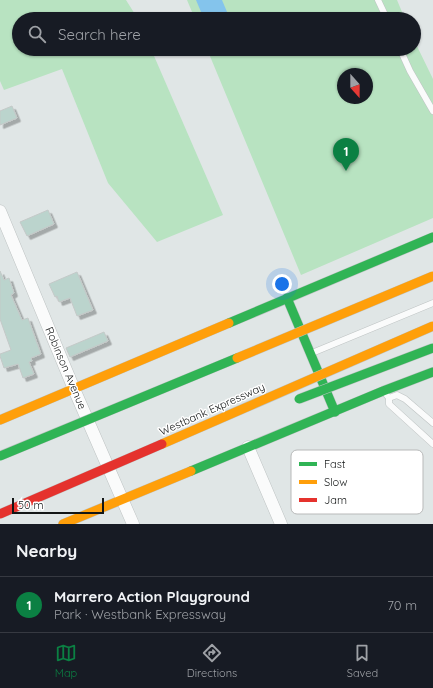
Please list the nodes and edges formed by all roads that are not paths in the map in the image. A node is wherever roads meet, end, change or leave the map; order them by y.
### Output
1 (378, 0) edge
2 (384, 12) edge
3 (403, 56) edge
4 (433, 111) edge
5 (0, 212) edge
6 (433, 237) edge
7 (412, 275) dead end
8 (433, 276) edge
9 (287, 298) junction
10 (433, 303) edge
11 (433, 326) edge
12 (433, 348) edge
13 (255, 351) junction
14 (310, 354) junction
15 (433, 372) edge
16 (74, 389) junction
17 (386, 394) junction
18 (292, 402) dead end
19 (335, 412) junction
20 (0, 420) edge
21 (433, 423) edge
22 (198, 439) dead end
23 (433, 444) edge
24 (248, 446) junction
25 (153, 448) junction
26 (0, 456) edge
27 (123, 499) junction
28 (0, 514) edge
29 (63, 524) edge
30 (134, 524) edge
31 (281, 524) edge

1 - 2 lane
3 - 4 lane
5 - 16 street, Robinson Avenue
6 - 9 main road
7 - 13 main road, bridge
8 - 13 main road, bridge
9 - 14 main road
9 - 16 main road
10 - 14 lane
11 - 25 main road, Westbank Expressway, bridge
12 - 18 main road, bridge
13 - 26 main road, bridge
14 - 19 main road
15 - 17 main road
16 - 20 main road
16 - 27 street, Robinson Avenue
17 - 19 main road
17 - 21 lane
17 - 23 lane
19 - 24 main road
22 - 25 main road, bridge
24 - 27 main road
24 - 31 street
25 - 28 main road, Westbank Expressway, bridge
27 - 29 main road
27 - 30 street, Robinson Avenue

